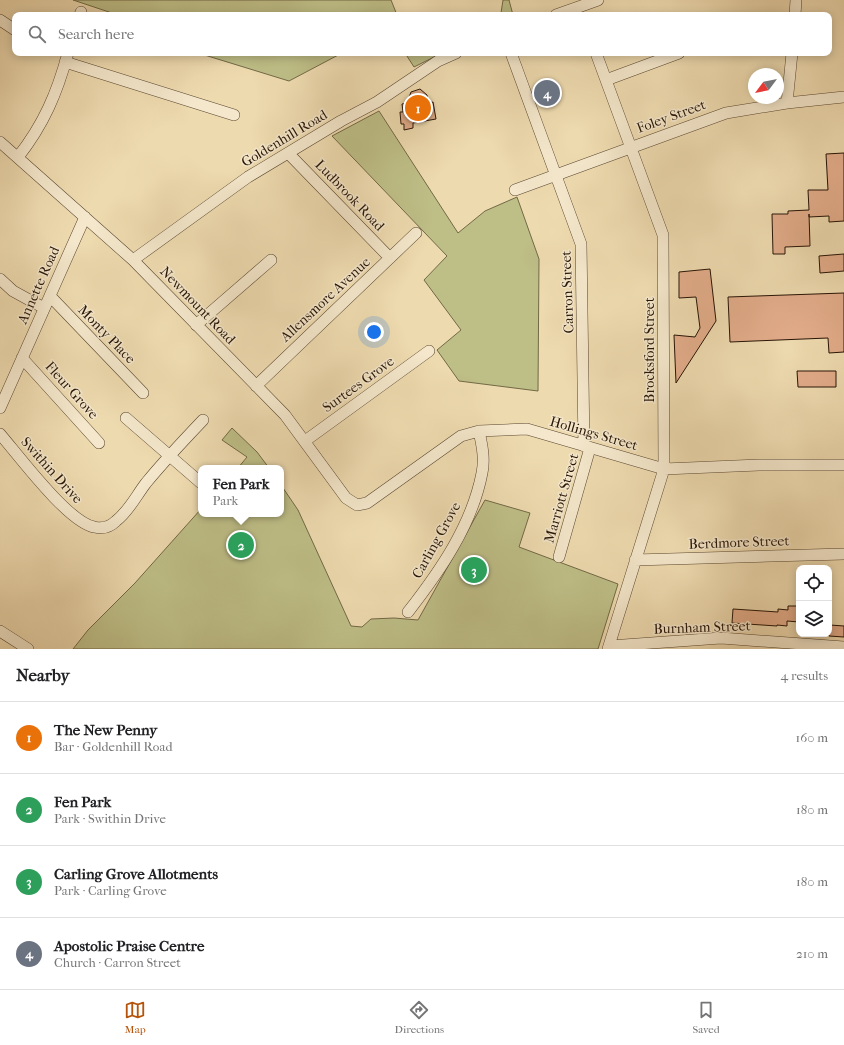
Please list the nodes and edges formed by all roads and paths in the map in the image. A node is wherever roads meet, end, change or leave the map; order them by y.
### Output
1 (598, 0) edge
2 (796, 0) edge
3 (580, 11) edge
4 (795, 12) edge
5 (0, 20) edge
6 (12, 28) edge
7 (449, 56) edge
8 (512, 56) edge
9 (597, 56) edge
10 (671, 56) edge
11 (792, 56) edge
12 (67, 58) edge
13 (606, 80) junction
14 (844, 97) edge
15 (786, 103) junction
16 (234, 115) dead end
17 (0, 142) edge
18 (630, 147) junction
19 (288, 153) junction
20 (18, 157) junction
21 (556, 174) junction
22 (515, 190) dead end
23 (86, 217) junction
24 (416, 234) dead end
25 (390, 258) junction
26 (133, 260) junction
27 (271, 260) dead end
28 (0, 279) edge
29 (50, 296) junction
30 (44, 308) junction
31 (196, 325) junction
32 (429, 351) dead end
33 (22, 358) junction
34 (256, 386) junction
35 (143, 393) dead end
36 (2, 402) edge
37 (126, 418) dead end
38 (203, 420) dead end
39 (479, 431) junction
40 (0, 434) edge
41 (305, 441) junction
42 (99, 443) dead end
43 (587, 447) junction
44 (169, 456) junction
45 (844, 465) edge
46 (664, 469) junction
47 (198, 481) edge
48 (357, 505) joint
49 (844, 554) edge
50 (560, 557) dead end
51 (635, 560) junction
52 (408, 612) dead end
53 (0, 631) edge
54 (12, 645) edge
55 (609, 647) edge
56 (844, 647) edge
57 (28, 649) edge

1 - 3 street
2 - 4 street
5 - 6 street
7 - 19 street, Goldenhill Road
8 - 21 street, Carron Street
9 - 13 street, Brocksford Street
10 - 13 street
11 - 15 street
12 - 16 street
12 - 20 street
13 - 18 street, Brocksford Street
14 - 15 street, Foley Street
15 - 18 street, Foley Street
17 - 20 street, Newmount Road
18 - 21 street, Foley Street
18 - 46 street, Brocksford Street
19 - 25 street, Ludbrook Road
19 - 26 street, Goldenhill Road
20 - 23 street, Newmount Road
21 - 22 street, Foley Street
21 - 43 street, Carron Street
23 - 26 street, Newmount Road
23 - 29 street, Annette Road
24 - 25 street, Allensmore Avenue
25 - 34 street, Allensmore Avenue
26 - 31 street, Newmount Road
27 - 31 street
28 - 30 street
29 - 30 street, Annette Road
29 - 35 street, Monty Place
30 - 33 street, Annette Road
31 - 34 street, Newmount Road
32 - 41 street, Surtees Grove
33 - 36 street, Annette Road
33 - 42 street, Fleur Grove
34 - 41 street, Newmount Road
37 - 44 street
38 - 44 street, Swithin Drive
39 - 43 street, Hollings Street
39 - 48 street, Hollings Street
39 - 52 street, Carling Grove
40 - 44 street, Swithin Drive
41 - 48 street, Newmount Road
43 - 46 street, Hollings Street
43 - 50 street, Marriott Street
44 - 47 street
45 - 46 street, Hollings Street
46 - 51 street, Brocksford Street
49 - 51 street, Berdmore Street
51 - 55 street, Brocksford Street
53 - 54 street
54 - 57 street
55 - 56 street, Burnham Street

